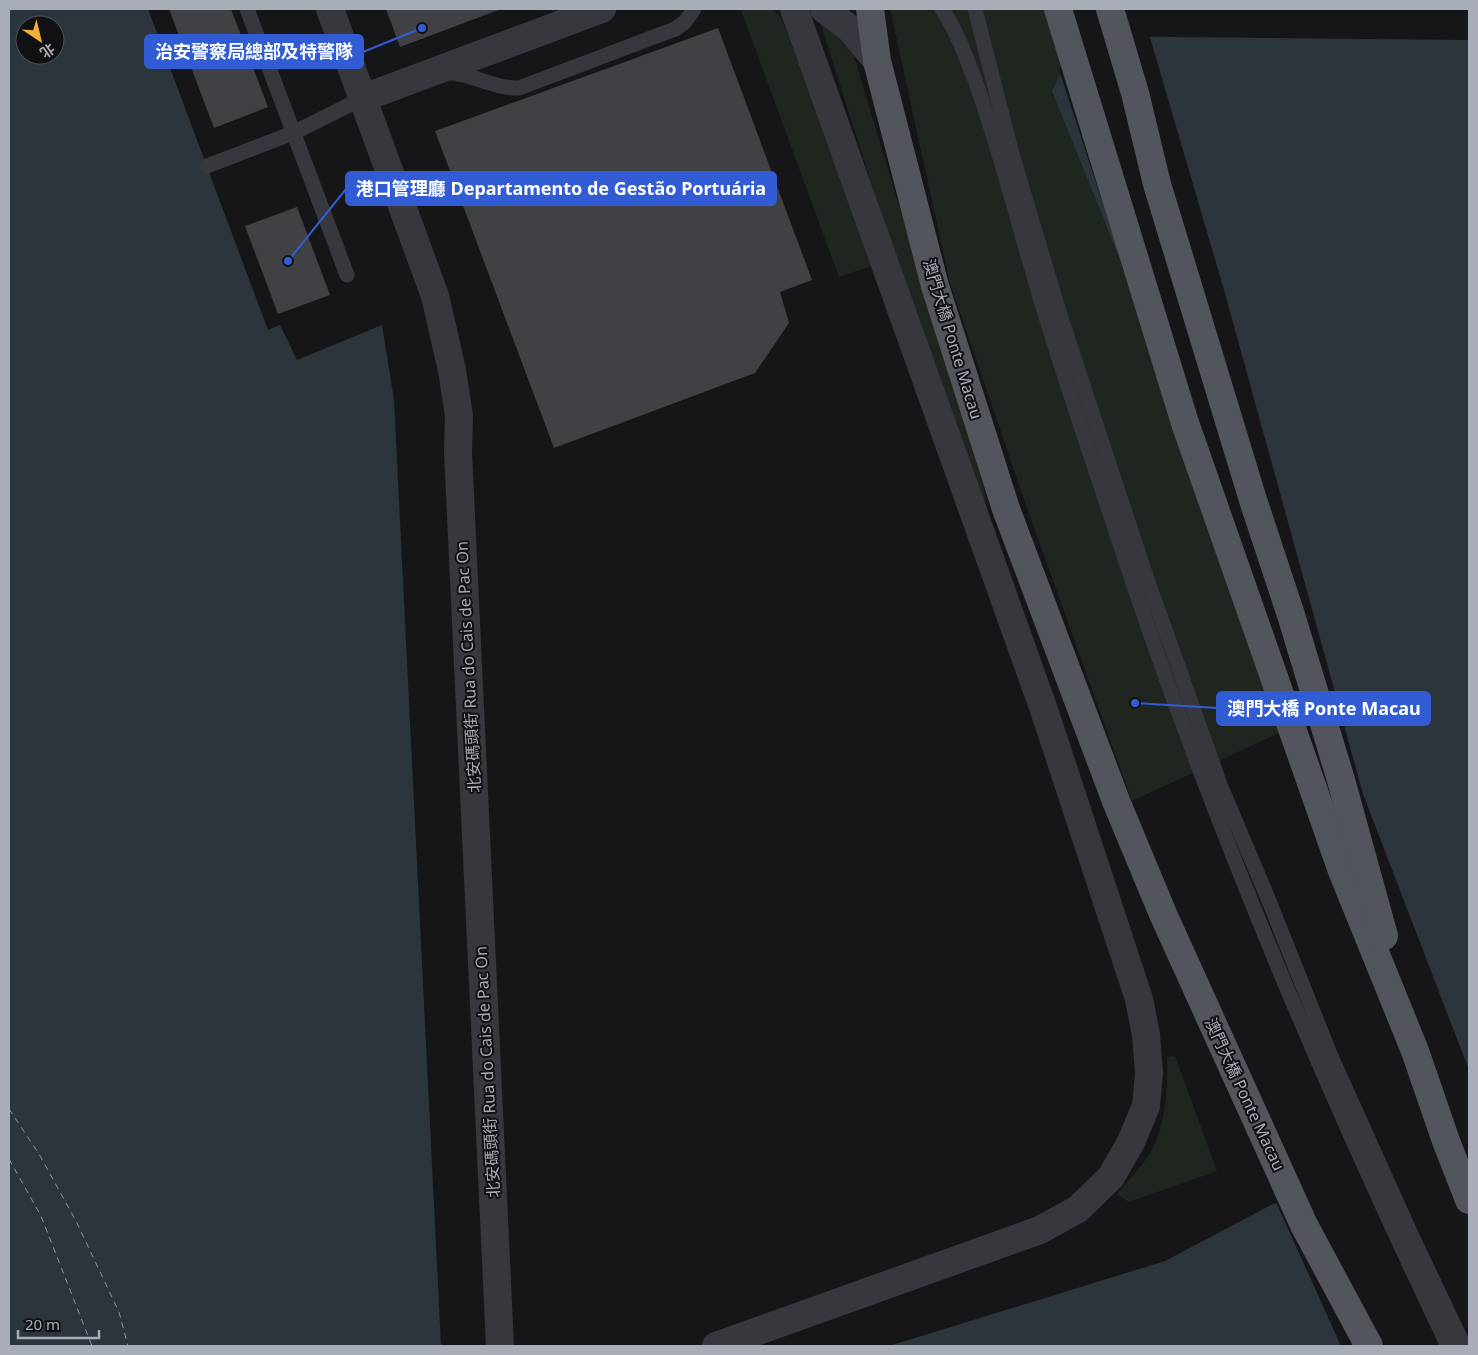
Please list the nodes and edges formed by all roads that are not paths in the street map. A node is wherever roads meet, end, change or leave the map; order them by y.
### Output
1 (247, 9) edge
2 (330, 9) edge
3 (602, 9) edge
4 (694, 9) edge
5 (794, 9) edge
6 (824, 9) edge
7 (870, 9) edge
8 (942, 9) edge
9 (974, 9) edge
10 (1058, 9) edge
11 (1110, 9) edge
12 (877, 61) junction
13 (428, 75) junction
14 (363, 98) junction
15 (293, 133) junction
16 (207, 166) dead end
17 (347, 275) dead end
18 (1415, 1050) junction
19 (1469, 1200) edge
20 (500, 1346) edge
21 (716, 1346) edge
22 (1369, 1346) edge
23 (1448, 1346) edge
24 (1464, 1346) edge

1 - 15 lane
2 - 14 street, 北安碼頭街 Rua do Cais de Pac On
3 - 13 street
4 - 13 lane
5 - 21 street
6 - 12 street
7 - 12 main road, 澳門大橋 Ponte Macau
8 - 23 lane
9 - 24 lane
10 - 18 main road
11 - 18 main road
12 - 22 main road, 澳門大橋 Ponte Macau
13 - 14 street
14 - 15 lane
14 - 20 street, 北安碼頭街 Rua do Cais de Pac On
15 - 16 lane
15 - 17 lane
18 - 19 main road

